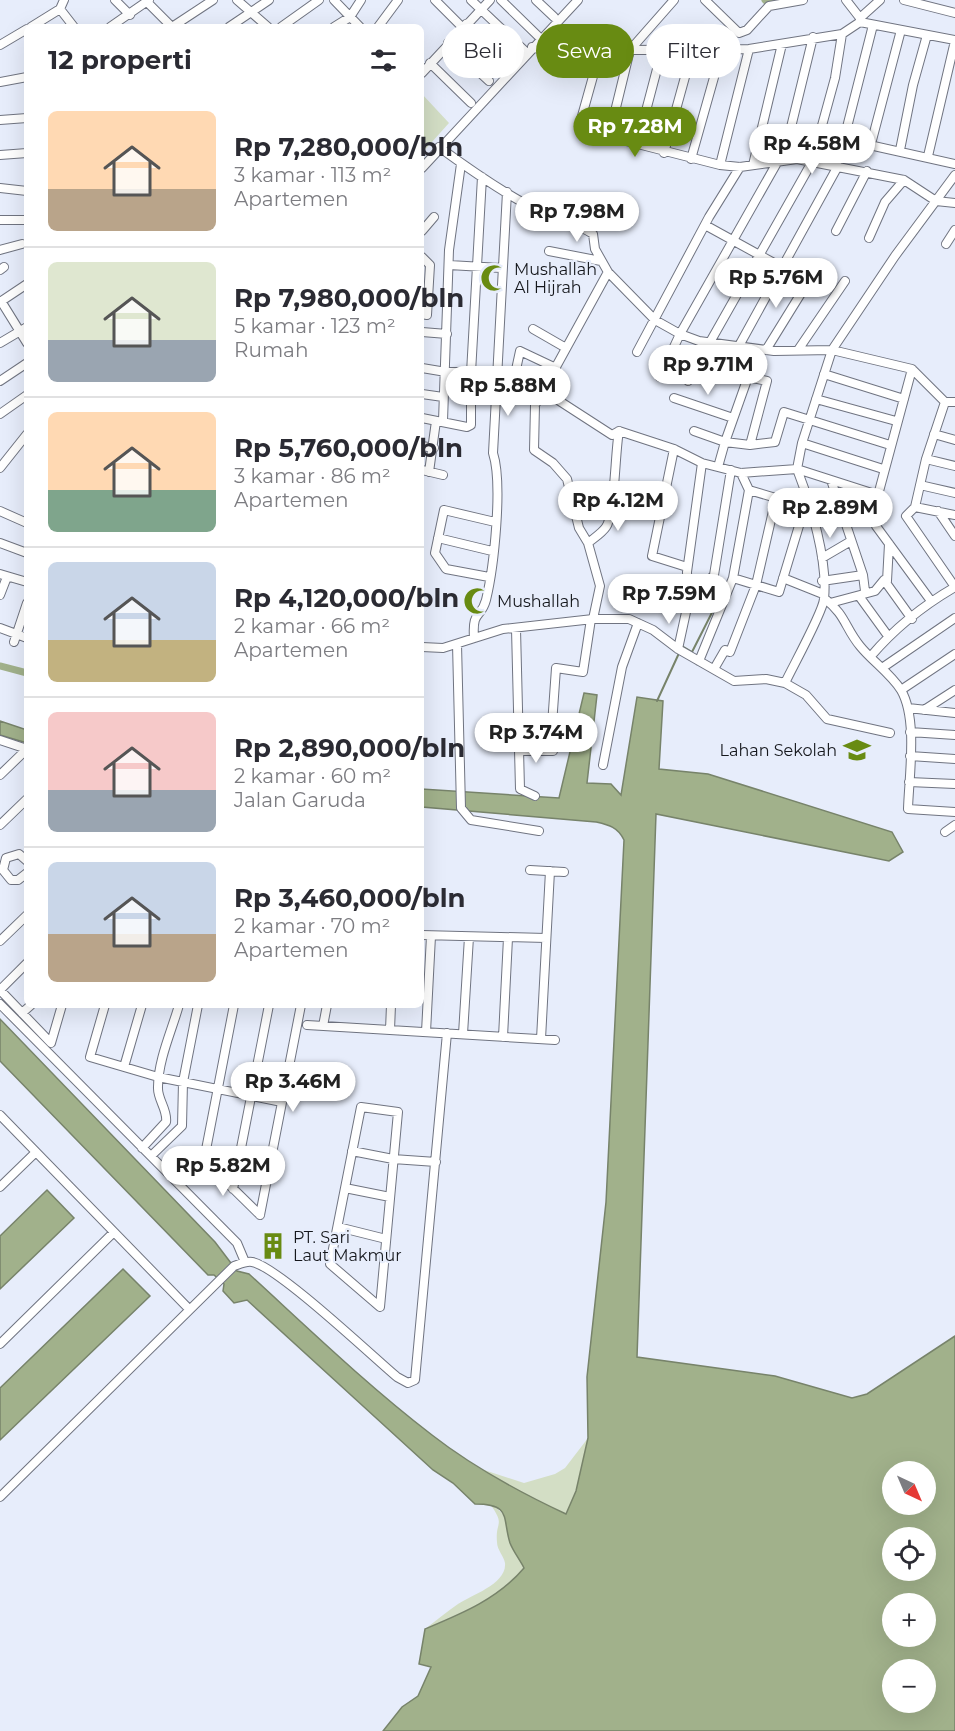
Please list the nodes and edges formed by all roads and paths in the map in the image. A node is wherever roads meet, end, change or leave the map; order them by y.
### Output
1 (64, 0) edge
2 (115, 0) edge
3 (213, 0) edge
4 (237, 0) edge
5 (269, 0) edge
6 (319, 0) edge
7 (334, 0) edge
8 (361, 0) edge
9 (398, 0) edge
10 (435, 0) edge
11 (471, 0) edge
12 (490, 0) edge
13 (501, 0) edge
14 (536, 0) edge
15 (578, 0) edge
16 (674, 0) edge
17 (705, 0) edge
18 (803, 0) edge
19 (846, 0) edge
20 (880, 0) edge
21 (904, 0) edge
22 (148, 1) edge
23 (766, 3) edge
24 (938, 4) edge
25 (60, 9) junction
26 (480, 10) junction
27 (251, 13) junction
28 (955, 13) edge
29 (130, 15) junction
30 (350, 17) junction
31 (554, 17) dead end
32 (860, 20) junction
33 (36, 24) edge
34 (72, 24) edge
35 (115, 24) edge
36 (169, 24) edge
37 (177, 24) edge
38 (234, 24) edge
39 (264, 24) edge
40 (285, 24) edge
41 (339, 24) edge
42 (357, 24) edge
43 (380, 24) edge
44 (463, 24) edge
45 (465, 24) edge
46 (873, 25) junction
47 (901, 30) junction
48 (24, 31) edge
49 (536, 34) edge
50 (842, 34) junction
51 (927, 34) junction
52 (813, 37) junction
53 (955, 40) edge
54 (782, 44) junction
55 (0, 45) edge
56 (634, 45) edge
57 (741, 49) edge
58 (749, 49) junction
59 (442, 50) edge
60 (529, 50) junction
61 (536, 51) edge
62 (953, 55) edge
63 (430, 63) junction
64 (424, 68) edge
65 (24, 77) edge
66 (486, 78) edge
67 (592, 78) edge
68 (623, 78) edge
69 (655, 78) edge
70 (685, 78) edge
71 (714, 78) edge
72 (489, 81) dead end
73 (0, 82) edge
74 (471, 103) dead end
75 (24, 118) edge
76 (0, 120) edge
77 (820, 134) junction
78 (609, 136) junction
79 (844, 139) junction
80 (871, 144) junction
81 (637, 145) junction
82 (439, 147) junction
83 (900, 150) junction
84 (24, 153) edge
85 (664, 153) junction
86 (0, 155) edge
87 (927, 156) junction
88 (691, 159) junction
89 (780, 161) junction
90 (812, 162) junction
91 (460, 164) junction
92 (955, 164) edge
93 (720, 165) junction
94 (753, 165) junction
95 (424, 166) edge
96 (838, 166) junction
97 (740, 167) junction
98 (867, 171) junction
99 (955, 175) edge
100 (482, 177) junction
101 (904, 180) junction
102 (0, 188) edge
103 (24, 190) edge
104 (507, 192) junction
105 (936, 201) junction
106 (955, 203) edge
107 (434, 217) dead end
108 (0, 220) edge
109 (24, 220) edge
110 (705, 225) junction
111 (424, 229) edge
112 (955, 230) edge
113 (836, 231) dead end
114 (869, 238) dead end
115 (734, 241) junction
116 (22, 244) dead end
117 (946, 244) dead end
118 (0, 250) edge
119 (549, 251) dead end
120 (759, 255) junction
121 (424, 259) edge
122 (601, 261) junction
123 (449, 265) junction
124 (476, 267) junction
125 (501, 268) junction
126 (783, 268) junction
127 (608, 272) junction
128 (845, 281) dead end
129 (808, 282) dead end
130 (24, 290) edge
131 (424, 299) edge
132 (1, 302) edge
133 (428, 304) junction
134 (424, 314) edge
135 (655, 321) junction
136 (24, 328) edge
137 (533, 329) dead end
138 (18, 330) junction
139 (424, 332) edge
140 (447, 334) junction
141 (680, 334) junction
142 (24, 339) edge
143 (709, 342) junction
144 (0, 343) edge
145 (740, 344) junction
146 (566, 348) junction
147 (766, 350) junction
148 (798, 350) junction
149 (832, 350) junction
150 (636, 352) dead end
151 (24, 365) edge
152 (424, 368) edge
153 (556, 368) junction
154 (912, 369) junction
155 (446, 372) junction
156 (497, 372) junction
157 (471, 373) junction
158 (824, 374) junction
159 (660, 378) dead end
160 (514, 379) dead end
161 (0, 381) edge
162 (688, 381) dead end
163 (544, 392) junction
164 (424, 394) edge
165 (24, 397) edge
166 (443, 397) junction
167 (674, 398) dead end
168 (816, 399) junction
169 (904, 399) junction
170 (945, 402) junction
171 (955, 402) edge
172 (0, 414) edge
173 (424, 418) edge
174 (733, 418) junction
175 (809, 419) junction
176 (440, 421) junction
177 (896, 421) junction
178 (694, 430) dead end
179 (619, 431) junction
180 (934, 434) junction
181 (24, 438) edge
182 (955, 440) edge
183 (725, 442) junction
184 (802, 443) junction
185 (750, 445) junction
186 (890, 445) junction
187 (424, 446) edge
188 (434, 448) junction
189 (674, 449) junction
190 (926, 459) junction
191 (702, 463) junction
192 (955, 466) edge
193 (718, 467) junction
194 (0, 468) edge
195 (797, 469) junction
196 (883, 469) junction
197 (731, 470) junction
198 (425, 471) edge
199 (741, 473) junction
200 (443, 475) dead end
201 (831, 480) junction
202 (920, 485) junction
203 (749, 490) junction
204 (955, 493) edge
205 (878, 495) junction
206 (808, 496) junction
207 (776, 498) junction
208 (803, 506) junction
209 (915, 507) junction
210 (0, 511) edge
211 (938, 511) junction
212 (955, 515) edge
213 (24, 522) edge
214 (495, 522) junction
215 (955, 536) edge
216 (438, 538) junction
217 (851, 541) junction
218 (0, 543) edge
219 (588, 543) junction
220 (889, 544) junction
221 (492, 551) junction
222 (24, 552) edge
223 (822, 558) junction
224 (687, 567) junction
225 (4, 575) edge
226 (863, 575) junction
227 (489, 577) junction
228 (733, 578) junction
229 (783, 578) junction
230 (884, 580) junction
231 (24, 581) edge
232 (822, 581) junction
233 (756, 585) junction
234 (955, 587) edge
235 (862, 594) junction
236 (0, 595) edge
237 (826, 598) junction
238 (930, 601) junction
239 (688, 603) junction
240 (24, 612) edge
241 (955, 618) edge
242 (592, 619) junction
243 (912, 620) junction
244 (638, 623) junction
245 (0, 628) edge
246 (516, 628) junction
247 (888, 636) junction
248 (15, 638) junction
249 (24, 638) edge
250 (474, 638) junction
251 (457, 644) junction
252 (424, 647) edge
253 (678, 649) junction
254 (955, 654) edge
255 (871, 656) junction
256 (699, 661) junction
257 (882, 668) junction
258 (714, 669) junction
259 (785, 682) junction
260 (900, 690) junction
261 (955, 690) edge
262 (908, 708) junction
263 (924, 710) junction
264 (955, 713) edge
265 (890, 732) dead end
266 (910, 732) junction
267 (566, 734) dead end
268 (955, 735) edge
269 (0, 740) edge
270 (24, 748) edge
271 (520, 751) junction
272 (553, 751) dead end
273 (24, 752) edge
274 (910, 756) junction
275 (955, 759) edge
276 (603, 765) dead end
277 (0, 775) edge
278 (909, 782) junction
279 (955, 784) edge
280 (535, 796) dead end
281 (24, 802) edge
282 (955, 812) edge
283 (0, 825) edge
284 (955, 825) edge
285 (539, 831) dead end
286 (945, 832) dead end
287 (3, 855) edge
288 (24, 857) edge
289 (530, 870) dead end
290 (550, 871) junction
291 (564, 872) dead end
292 (24, 877) edge
293 (3, 879) edge
294 (24, 918) edge
295 (424, 935) edge
296 (431, 936) junction
297 (469, 937) junction
298 (508, 938) junction
299 (546, 938) junction
300 (0, 941) edge
301 (24, 966) edge
302 (0, 990) edge
303 (0, 1004) edge
304 (28, 1008) edge
305 (61, 1008) edge
306 (104, 1008) edge
307 (141, 1008) edge
308 (178, 1008) edge
309 (197, 1008) edge
310 (233, 1008) edge
311 (268, 1008) edge
312 (300, 1008) edge
313 (326, 1008) edge
314 (391, 1008) edge
315 (22, 1013) junction
316 (307, 1025) dead end
317 (322, 1026) junction
318 (390, 1030) junction
319 (426, 1032) junction
320 (447, 1034) junction
321 (464, 1034) junction
322 (503, 1037) junction
323 (541, 1039) junction
324 (555, 1040) dead end
325 (124, 1067) junction
326 (158, 1077) junction
327 (183, 1082) junction
328 (218, 1090) junction
329 (252, 1095) junction
330 (282, 1102) junction
331 (0, 1115) edge
332 (142, 1148) junction
333 (352, 1151) junction
334 (35, 1153) junction
335 (151, 1156) junction
336 (393, 1159) junction
337 (436, 1162) junction
338 (0, 1187) edge
339 (345, 1188) junction
340 (233, 1189) junction
341 (390, 1197) junction
342 (338, 1227) junction
343 (114, 1232) junction
344 (386, 1239) junction
345 (245, 1262) junction
346 (189, 1309) junction
347 (0, 1344) edge
348 (0, 1497) edge

1 - 25 street
2 - 29 street
3 - 37 street
4 - 27 street
5 - 27 street
6 - 40 street
7 - 30 street
8 - 30 street
9 - 43 street
10 - 44 street
11 - 26 street
12 - 26 street
13 - 49 street
14 - 31 street
15 - 60 street
16 - 56 street
17 - 23 street
18 - 23 street
19 - 32 street
20 - 32 street
21 - 24 street
22 - 29 street
22 - 36 street
24 - 28 street
25 - 33 street
25 - 34 street
26 - 45 street
26 - 60 street
27 - 38 street
27 - 39 street
29 - 35 street
30 - 41 street
30 - 42 street
32 - 46 street
32 - 50 street
46 - 47 street
46 - 79 street
47 - 51 street
47 - 80 street
48 - 55 street
50 - 52 street
50 - 77 street
51 - 53 street
51 - 83 street
52 - 54 street
52 - 89 street
53 - 62 street
54 - 58 street
54 - 94 street
57 - 58 street
58 - 93 street
59 - 63 street
60 - 61 street
60 - 82 street
62 - 87 street
63 - 64 street
63 - 74 street
65 - 73 street
66 - 72 street
67 - 78 street
68 - 78 street
69 - 81 street
70 - 85 street
71 - 88 street
75 - 76 street
77 - 79 street
77 - 90 street
78 - 81 street
79 - 80 street
80 - 83 street
81 - 85 street
82 - 91 street
82 - 95 street
83 - 87 street
84 - 86 street
85 - 88 street
87 - 92 street
88 - 93 street
89 - 90 street
89 - 94 street
89 - 115 street
90 - 96 street
90 - 120 street
91 - 100 street
91 - 123 street
93 - 97 street
94 - 97 street
96 - 98 street
96 - 126 street
97 - 110 street
98 - 101 street
98 - 113 street
99 - 105 street
100 - 104 street
100 - 124 street
101 - 105 street
101 - 114 street
102 - 103 street
104 - 122 street
104 - 125 street
105 - 106 street
105 - 149 street
107 - 111 street
108 - 109 street
110 - 115 street
110 - 135 street
112 - 117 street
115 - 120 street
115 - 141 street
116 - 118 street
119 - 122 street
120 - 126 street
120 - 143 street
121 - 133 street
122 - 127 street
123 - 124 street
123 - 140 street
124 - 125 street
124 - 157 street
125 - 156 street
126 - 145 street
127 - 135 street
127 - 146 street
128 - 148 street
129 - 147 street
130 - 132 street
131 - 133 street
132 - 138 street
133 - 134 street
135 - 141 street
135 - 150 street
136 - 138 street
137 - 146 street
138 - 142 street
138 - 144 street
139 - 140 street
140 - 155 street
141 - 143 street
141 - 159 street
143 - 145 street
143 - 162 street
145 - 147 street
146 - 153 street
147 - 148 street
148 - 149 street
149 - 154 street
149 - 158 street
151 - 161 street
152 - 155 street
153 - 160 street
153 - 163 street
154 - 169 street
154 - 170 street
155 - 157 street
155 - 166 street
156 - 157 street
156 - 214 street
157 - 176 street
158 - 168 street
158 - 169 street
163 - 179 street
163 - 219 street
164 - 166 street
165 - 172 street
166 - 176 street
167 - 174 street
168 - 175 street
168 - 177 street
169 - 177 street
170 - 171 street
170 - 180 street
173 - 176 street
174 - 183 street
174 - 185 street
175 - 184 street
175 - 185 street
175 - 186 street
176 - 188 street
177 - 186 street
178 - 183 street
179 - 189 street
179 - 219 street
180 - 182 street
180 - 190 street
181 - 194 street
183 - 185 street
183 - 193 street
184 - 195 street
184 - 196 street
186 - 196 street
187 - 188 street
188 - 198 street
189 - 191 street
189 - 224 street
190 - 192 street
190 - 202 street
191 - 193 street
191 - 224 street
193 - 197 street
195 - 199 street
195 - 201 street
195 - 206 street
196 - 205 street
197 - 199 street
197 - 239 street
198 - 200 street
199 - 203 street
201 - 205 street
201 - 217 street
202 - 204 street
202 - 209 street
203 - 207 street
203 - 228 street
205 - 220 street
206 - 208 street
206 - 223 street
207 - 208 street
207 - 233 street
208 - 229 street
209 - 211 street
209 - 234 street
210 - 213 street
211 - 212 street
211 - 215 street
214 - 216 street
214 - 221 street
216 - 221 street
216 - 227 street
217 - 223 street
217 - 226 street
218 - 222 street
219 - 242 street
220 - 230 street
220 - 238 street
221 - 227 street
223 - 232 street
224 - 239 street
225 - 231 street
225 - 236 street
226 - 232 street
226 - 235 street
227 - 250 street
228 - 233 street
228 - 256 street
229 - 233 street
229 - 237 street
230 - 235 street
230 - 243 street
232 - 237 street
233 - 258 street
234 - 238 street
235 - 237 street
235 - 247 street
237 - 255 street
237 - 259 street
238 - 243 street
239 - 253 street
240 - 248 street
241 - 257 street
242 - 244 street
242 - 246 street
242 - 267 street
243 - 247 street
244 - 253 street
244 - 276 street
245 - 248 street
246 - 250 street
246 - 271 street
247 - 255 street
248 - 249 street
250 - 251 street
251 - 252 street
251 - 285 street
253 - 256 street
254 - 260 street
255 - 257 street
256 - 258 street
257 - 260 street
258 - 259 street
259 - 265 street
260 - 262 street
261 - 263 street
262 - 263 street
262 - 266 street
263 - 264 street
266 - 268 street
266 - 274 street
269 - 270 street
271 - 272 street
271 - 280 street
273 - 277 street
274 - 275 street
274 - 278 street
278 - 279 street
278 - 282 street
281 - 283 street
284 - 286 street
287 - 288 street
287 - 293 street
289 - 290 street
290 - 291 street
290 - 299 street
292 - 293 street
294 - 300 street
295 - 296 street
296 - 297 street
296 - 319 street
297 - 298 street
297 - 321 street
298 - 299 street
298 - 322 street
299 - 323 street
301 - 302 street
302 - 315 street
303 - 332 street
304 - 315 street
305 - 315 street
306 - 325 street
307 - 325 street
308 - 326 street
309 - 327 street
310 - 328 street
311 - 329 street
312 - 330 street
313 - 317 street
314 - 318 street
316 - 317 street
317 - 318 street
318 - 319 street
319 - 320 street
320 - 321 street
320 - 337 street
321 - 322 street
322 - 323 street
323 - 324 street
325 - 326 street
326 - 327 street
326 - 332 street
327 - 328 street
327 - 335 street
328 - 329 street
328 - 340 street
329 - 330 street
329 - 340 street
330 - 340 street
331 - 334 street
332 - 335 street
333 - 336 street
333 - 336 street
333 - 339 street
334 - 338 street
334 - 343 street
335 - 345 street
336 - 337 street
336 - 341 street
337 - 345 street
339 - 341 street
339 - 342 street
341 - 344 street
342 - 344 street
342 - 344 street
343 - 346 street
343 - 347 street
345 - 346 street
346 - 348 street

